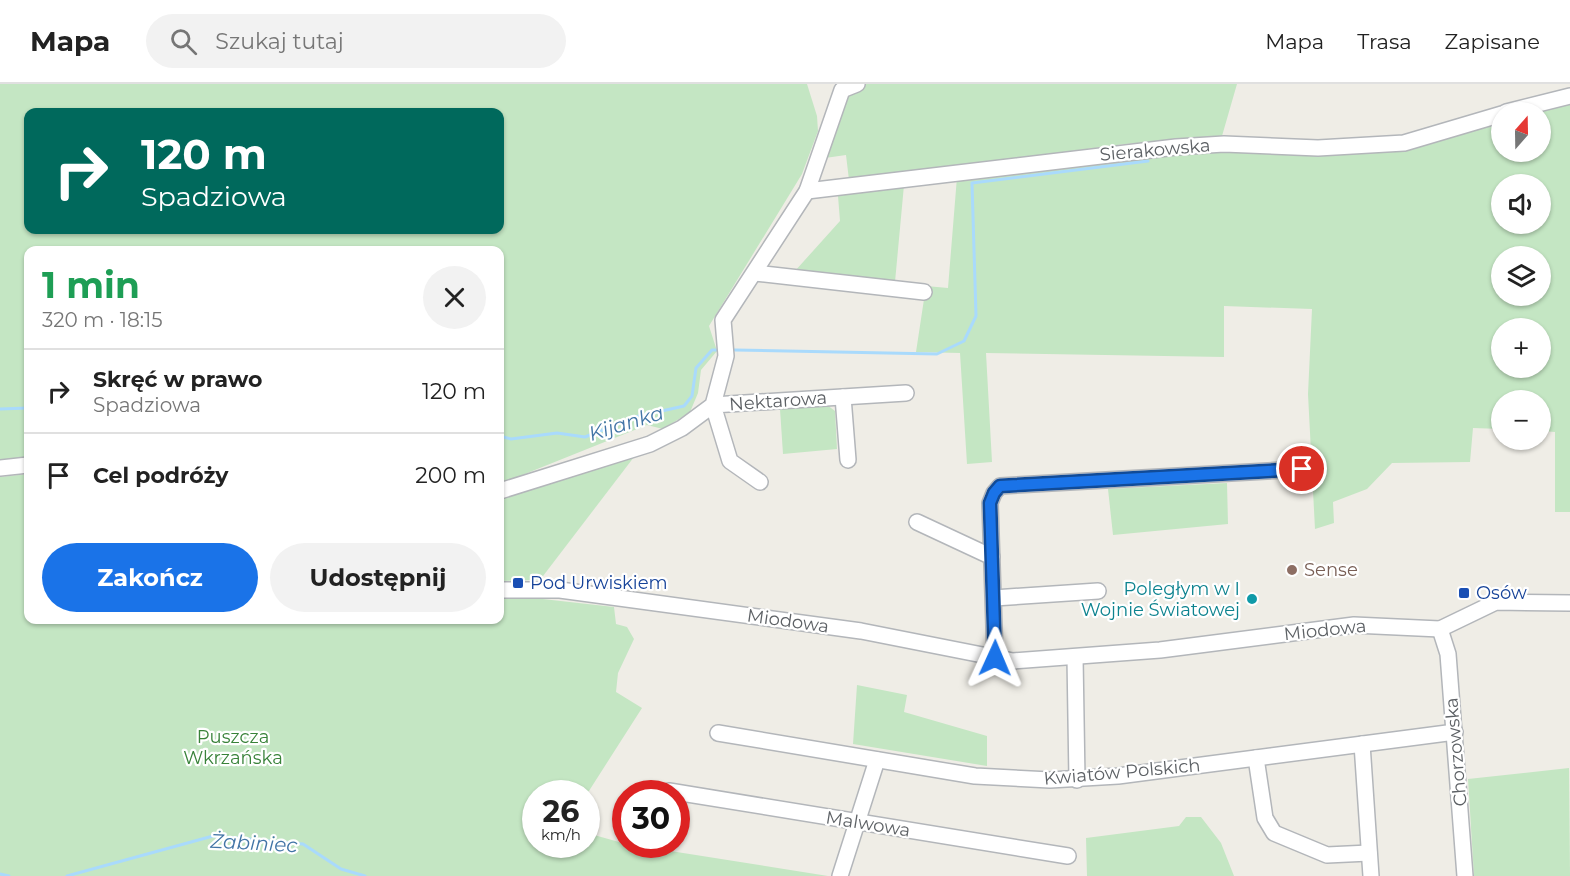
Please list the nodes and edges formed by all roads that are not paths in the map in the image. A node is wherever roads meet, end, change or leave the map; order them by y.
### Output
1 (857, 84) edge
2 (1570, 96) edge
3 (1546, 102) edge
4 (1491, 117) edge
5 (807, 191) junction
6 (756, 273) junction
7 (924, 292) dead end
8 (906, 393) dead end
9 (843, 397) junction
10 (713, 405) junction
11 (848, 460) dead end
12 (24, 465) edge
13 (0, 468) edge
14 (1302, 469) dead end
15 (760, 482) dead end
16 (504, 490) edge
17 (917, 522) dead end
18 (992, 557) junction
19 (504, 590) edge
20 (1098, 591) dead end
21 (994, 598) junction
22 (1570, 603) edge
23 (1440, 629) junction
24 (1075, 657) junction
25 (995, 658) junction
26 (1455, 732) junction
27 (718, 734) dead end
28 (1362, 744) junction
29 (1256, 758) junction
30 (877, 760) junction
31 (1077, 780) junction
32 (690, 794) edge
33 (858, 822) junction
34 (1369, 853) junction
35 (1068, 856) dead end
36 (840, 876) edge
37 (1371, 876) edge
38 (1466, 876) edge

1 - 5 street
2 - 3 street
4 - 5 street, Sierakowska
5 - 6 street
6 - 7 street
6 - 10 street
8 - 9 street, Nektarowa
9 - 10 street, Nektarowa
9 - 11 street, Nektarowa
10 - 15 street
10 - 16 street
12 - 13 street
14 - 18 street
17 - 18 street
18 - 21 street
19 - 25 street, Miodowa
20 - 21 street
21 - 25 street
22 - 23 street, Miodowa
23 - 24 street, Miodowa
23 - 26 street, Chorzowska
24 - 25 street, Miodowa
24 - 31 street
26 - 28 street, Kwiatów Polskich
26 - 38 street, Chorzowska
27 - 30 street, Kwiatów Polskich
28 - 29 street, Kwiatów Polskich
28 - 34 street
29 - 31 street, Kwiatów Polskich
29 - 34 street
30 - 31 street, Kwiatów Polskich
30 - 33 street
32 - 33 street, Malwowa
33 - 35 street, Malwowa
33 - 36 street
34 - 37 street

